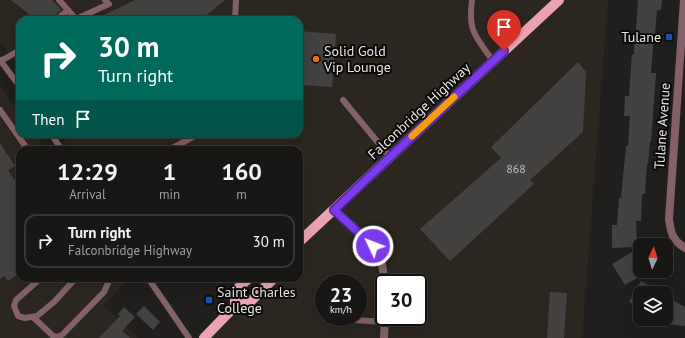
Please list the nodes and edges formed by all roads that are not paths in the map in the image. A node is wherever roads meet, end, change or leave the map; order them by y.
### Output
1 (59, 0) edge
2 (105, 0) edge
3 (236, 0) edge
4 (472, 0) edge
5 (559, 0) edge
6 (684, 0) edge
7 (68, 10) junction
8 (61, 16) edge
9 (73, 16) edge
10 (82, 16) edge
11 (235, 16) edge
12 (16, 52) edge
13 (0, 61) edge
14 (493, 61) junction
15 (16, 83) edge
16 (681, 95) edge
17 (343, 100) dead end
18 (0, 110) edge
19 (16, 133) edge
20 (190, 138) edge
21 (176, 146) edge
22 (390, 157) junction
23 (334, 210) junction
24 (303, 238) edge
25 (685, 248) edge
26 (384, 274) edge
27 (36, 282) edge
28 (72, 282) edge
29 (108, 282) edge
30 (151, 282) edge
31 (245, 282) edge
32 (270, 282) edge
33 (235, 306) junction
34 (33, 317) junction
35 (385, 326) edge
36 (189, 338) edge
37 (204, 338) edge
38 (384, 338) edge

1 - 7 lane
2 - 10 lane
3 - 11 lane
4 - 14 lane
5 - 14 main road, Falconbridge Highway
6 - 16 street, Tulane Avenue
7 - 8 lane
7 - 9 lane
12 - 13 lane
13 - 15 lane
14 - 22 main road, Falconbridge Highway
16 - 25 street, Tulane Avenue
17 - 22 lane
18 - 19 lane
20 - 21 lane
22 - 23 main road, Falconbridge Highway
23 - 24 main road, Falconbridge Highway
23 - 26 street
27 - 34 lane
28 - 34 lane
29 - 34 lane
30 - 36 lane
31 - 33 main road
32 - 33 main road
33 - 37 main road
35 - 38 street

